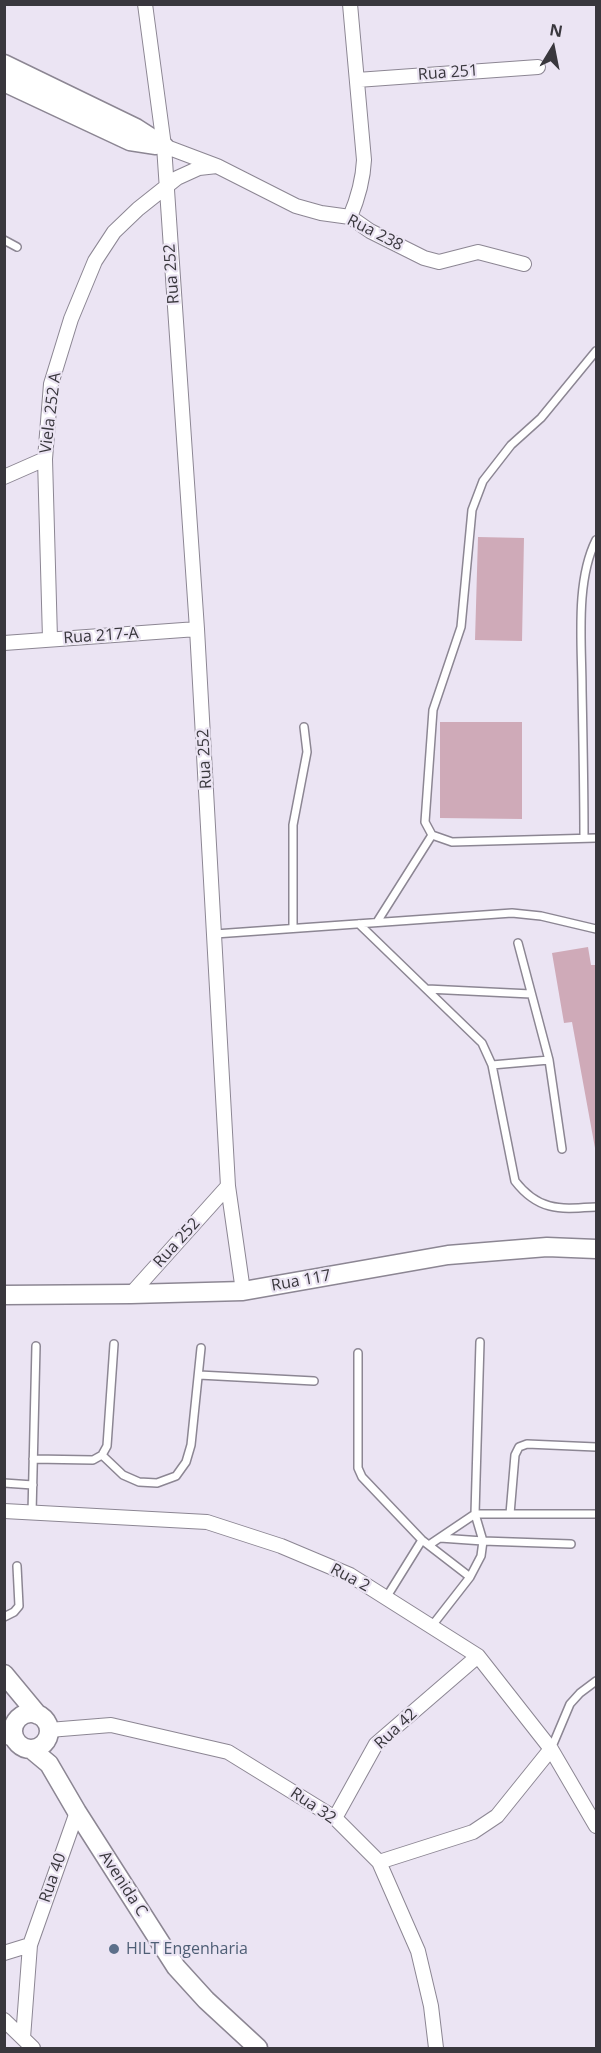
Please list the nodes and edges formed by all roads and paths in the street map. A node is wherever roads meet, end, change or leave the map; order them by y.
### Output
1 (145, 4) edge
2 (350, 4) edge
3 (4, 64) edge
4 (538, 67) dead end
5 (357, 80) junction
6 (4, 82) edge
7 (164, 146) junction
8 (218, 166) junction
9 (166, 188) junction
10 (350, 217) junction
11 (4, 240) edge
12 (17, 247) dead end
13 (524, 264) dead end
14 (597, 351) edge
15 (45, 459) junction
16 (4, 477) edge
17 (597, 540) edge
18 (197, 629) junction
19 (50, 639) junction
20 (4, 643) edge
21 (304, 727) dead end
22 (432, 835) junction
23 (584, 837) junction
24 (597, 838) edge
25 (377, 922) junction
26 (359, 924) junction
27 (292, 928) junction
28 (597, 929) edge
29 (215, 934) junction
30 (518, 943) dead end
31 (427, 989) junction
32 (531, 994) junction
33 (549, 1060) junction
34 (492, 1065) junction
35 (562, 1149) dead end
36 (228, 1186) junction
37 (597, 1207) edge
38 (597, 1249) edge
39 (243, 1291) junction
40 (131, 1294) junction
41 (4, 1295) edge
42 (480, 1342) dead end
43 (114, 1344) dead end
44 (36, 1346) dead end
45 (201, 1348) dead end
46 (358, 1353) dead end
47 (199, 1375) junction
48 (314, 1381) dead end
49 (597, 1447) edge
50 (102, 1455) junction
51 (33, 1459) junction
52 (4, 1483) edge
53 (33, 1485) junction
54 (4, 1511) edge
55 (32, 1513) junction
56 (475, 1514) junction
57 (510, 1514) junction
58 (597, 1514) edge
59 (440, 1538) junction
60 (422, 1540) junction
61 (483, 1541) junction
62 (571, 1544) dead end
63 (429, 1545) junction
64 (17, 1566) dead end
65 (470, 1577) junction
66 (386, 1598) junction
67 (4, 1617) edge
68 (431, 1627) junction
69 (478, 1656) junction
70 (6, 1676) edge
71 (597, 1680) edge
72 (38, 1715) junction
73 (11, 1730) edge
74 (42, 1740) junction
75 (551, 1749) junction
76 (77, 1812) junction
77 (335, 1818) junction
78 (597, 1826) edge
79 (379, 1862) junction
80 (30, 1945) junction
81 (4, 1953) edge
82 (4, 2020) edge
83 (23, 2038) junction
84 (33, 2049) edge
85 (258, 2049) edge
86 (436, 2049) edge

1 - 7 street, Rua 252
2 - 5 street
3 - 7 street, Rua 238
4 - 5 street, Rua 251
5 - 10 street
6 - 7 street, Rua 238
7 - 8 street, Rua 238
7 - 9 street, Rua 252
8 - 9 street
8 - 10 street, Rua 238
9 - 15 street, Viela 252 A
9 - 18 street, Rua 252
10 - 13 street, Rua 238
11 - 12 lane
14 - 22 lane
15 - 16 street
15 - 19 street, Viela 252 A
17 - 23 lane
18 - 19 street, Rua 217-A
18 - 29 street, Rua 252
19 - 20 street, Rua 217-A
21 - 27 lane
22 - 23 lane
22 - 25 lane
23 - 24 lane
25 - 26 lane
25 - 28 lane
26 - 27 lane
26 - 31 lane
27 - 29 lane
29 - 36 street, Rua 252
30 - 32 lane
31 - 32 lane
31 - 34 lane
32 - 33 lane
33 - 34 lane
33 - 35 lane
34 - 37 lane
36 - 39 street
36 - 40 street, Rua 252
38 - 39 street, Rua 117
39 - 40 street, Rua 117
40 - 41 street, Rua 117
42 - 56 lane
43 - 50 lane
44 - 51 lane
45 - 47 lane
46 - 60 lane
47 - 48 lane
47 - 50 lane
49 - 57 lane
50 - 51 lane
51 - 53 lane
52 - 53 lane
53 - 55 lane
54 - 55 street, Rua 2
55 - 66 street, Rua 2
56 - 57 lane
56 - 59 lane
56 - 61 lane
57 - 58 lane
59 - 61 lane
59 - 63 lane
60 - 63 lane
60 - 66 lane
61 - 62 lane
61 - 65 lane
63 - 65 lane
64 - 67 lane
65 - 68 lane
66 - 68 street, Rua 2
68 - 69 street, Rua 2
69 - 75 street, Rua 2
69 - 77 street, Rua 42
70 - 72 street
70 - 73 street
71 - 75 lane
72 - 73 street
72 - 74 street
73 - 74 street
74 - 76 street, Avenida C
74 - 77 street, Rua 32
75 - 78 street, Rua 2
75 - 79 street
76 - 80 street, Rua 40
76 - 85 street, Avenida C
77 - 79 street, Rua 32
79 - 86 street, Rua 32
80 - 81 street
80 - 83 street, Rua 40
82 - 83 street
83 - 84 street

